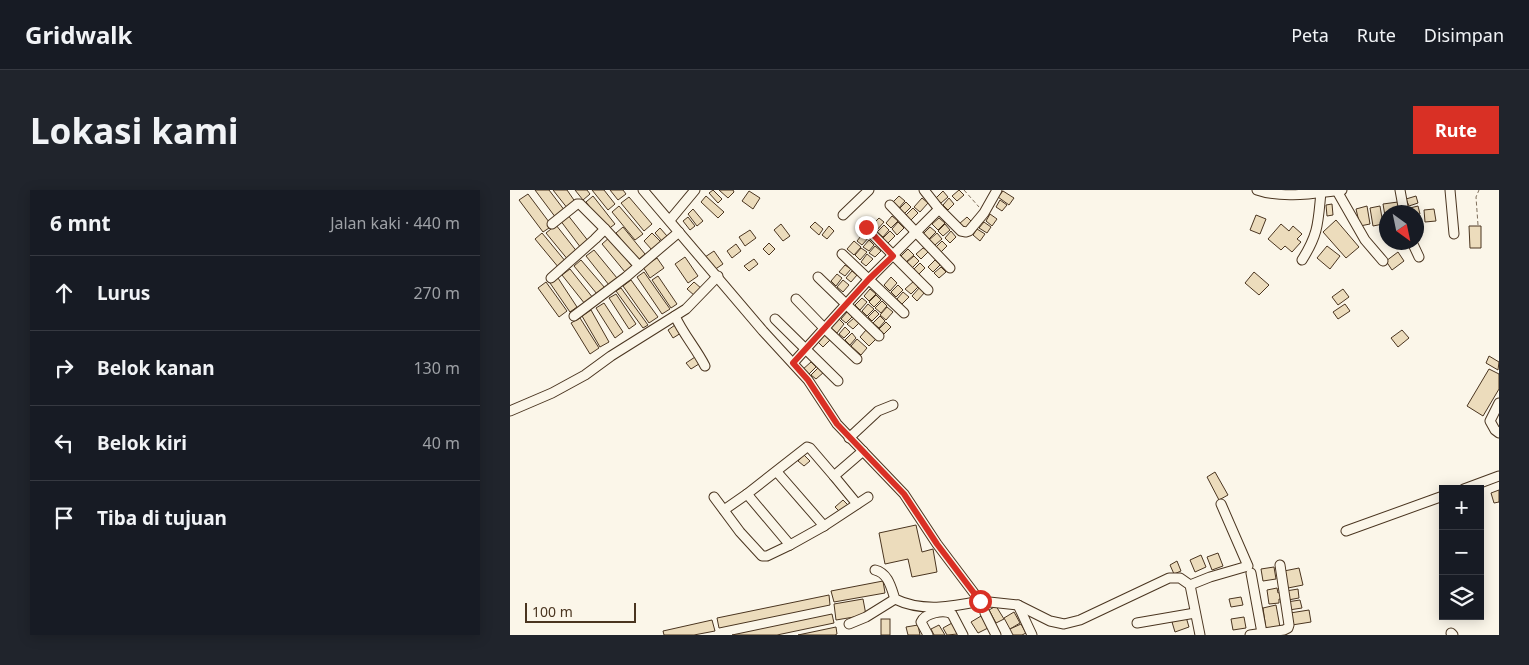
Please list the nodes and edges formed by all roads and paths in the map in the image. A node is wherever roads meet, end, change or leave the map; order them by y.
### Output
1 (643, 190) edge
2 (695, 190) edge
3 (869, 190) edge
4 (924, 190) edge
5 (964, 190) edge
6 (997, 190) edge
7 (1256, 190) edge
8 (1337, 190) edge
9 (1342, 190) edge
10 (1400, 190) edge
11 (1450, 190) edge
12 (1480, 190) edge
13 (1321, 192) junction
14 (890, 205) dead end
15 (1403, 205) edge
16 (939, 209) junction
17 (984, 213) junction
18 (843, 215) dead end
19 (670, 220) junction
20 (552, 224) dead end
21 (1478, 225) dead end
22 (866, 227) dead end
23 (605, 229) junction
24 (679, 232) junction
25 (915, 233) junction
26 (1454, 234) dead end
27 (1415, 250) edge
28 (842, 254) dead end
29 (893, 256) junction
30 (1418, 257) dead end
31 (1302, 260) dead end
32 (1383, 261) dead end
33 (639, 266) junction
34 (950, 268) dead end
35 (718, 276) junction
36 (818, 277) dead end
37 (551, 278) dead end
38 (869, 279) junction
39 (928, 290) dead end
40 (796, 299) dead end
41 (846, 304) junction
42 (904, 313) dead end
43 (574, 316) dead end
44 (675, 316) junction
45 (775, 319) dead end
46 (824, 328) junction
47 (879, 336) dead end
48 (805, 350) junction
49 (857, 359) dead end
50 (793, 363) junction
51 (705, 366) dead end
52 (838, 381) dead end
53 (1499, 403) edge
54 (893, 405) dead end
55 (510, 411) edge
56 (1499, 433) edge
57 (849, 438) junction
58 (863, 451) junction
59 (777, 472) junction
60 (834, 476) junction
61 (1499, 476) edge
62 (1475, 485) edge
63 (747, 494) junction
64 (1439, 497) edge
65 (714, 498) dead end
66 (868, 498) dead end
67 (857, 504) junction
68 (1221, 504) dead end
69 (724, 510) junction
70 (824, 526) junction
71 (1346, 532) dead end
72 (790, 545) junction
73 (1280, 565) dead end
74 (875, 570) dead end
75 (1251, 573) dead end
76 (1190, 585) junction
77 (895, 599) junction
78 (980, 601) junction
79 (1018, 605) junction
80 (985, 613) dead end
81 (1195, 613) junction
82 (1137, 623) dead end
83 (849, 624) dead end
84 (1262, 633) junction
85 (928, 635) edge
86 (963, 635) edge
87 (996, 635) edge
88 (1032, 635) edge
89 (1200, 635) edge
90 (1250, 635) edge

1 - 19 street
2 - 19 street
3 - 18 street
4 - 16 street
5 - 17 path
6 - 17 street
7 - 13 street
8 - 9 street
8 - 13 street
8 - 32 street
10 - 15 street
11 - 26 street
12 - 21 path
13 - 31 street
14 - 25 street
16 - 17 street
16 - 25 street
19 - 24 street
20 - 23 street
22 - 29 street
23 - 33 street
23 - 37 street
24 - 33 street
24 - 35 street
25 - 29 street
25 - 34 street
27 - 30 street
28 - 38 street
29 - 38 street
29 - 39 street
33 - 43 street
35 - 44 street
35 - 50 street
36 - 41 street
38 - 41 street
38 - 42 street
40 - 46 street
41 - 46 street
41 - 47 street
44 - 51 street
44 - 55 street
45 - 48 street
46 - 48 street
46 - 49 street
48 - 50 street
48 - 52 street
50 - 57 street
53 - 56 street
54 - 57 street
57 - 58 street
58 - 60 street
58 - 78 street
59 - 60 street
59 - 63 street
59 - 70 street
60 - 67 street
61 - 62 street
63 - 69 street
63 - 72 street
64 - 71 street
65 - 69 street
66 - 67 street
67 - 70 street
68 - 76 street
69 - 72 street
70 - 72 street
73 - 84 street
74 - 77 street
75 - 84 street
76 - 79 street
76 - 81 street
77 - 78 street
77 - 83 street
78 - 79 street
79 - 88 street
80 - 87 street
81 - 82 street
81 - 89 street
84 - 90 street
85 - 86 street

